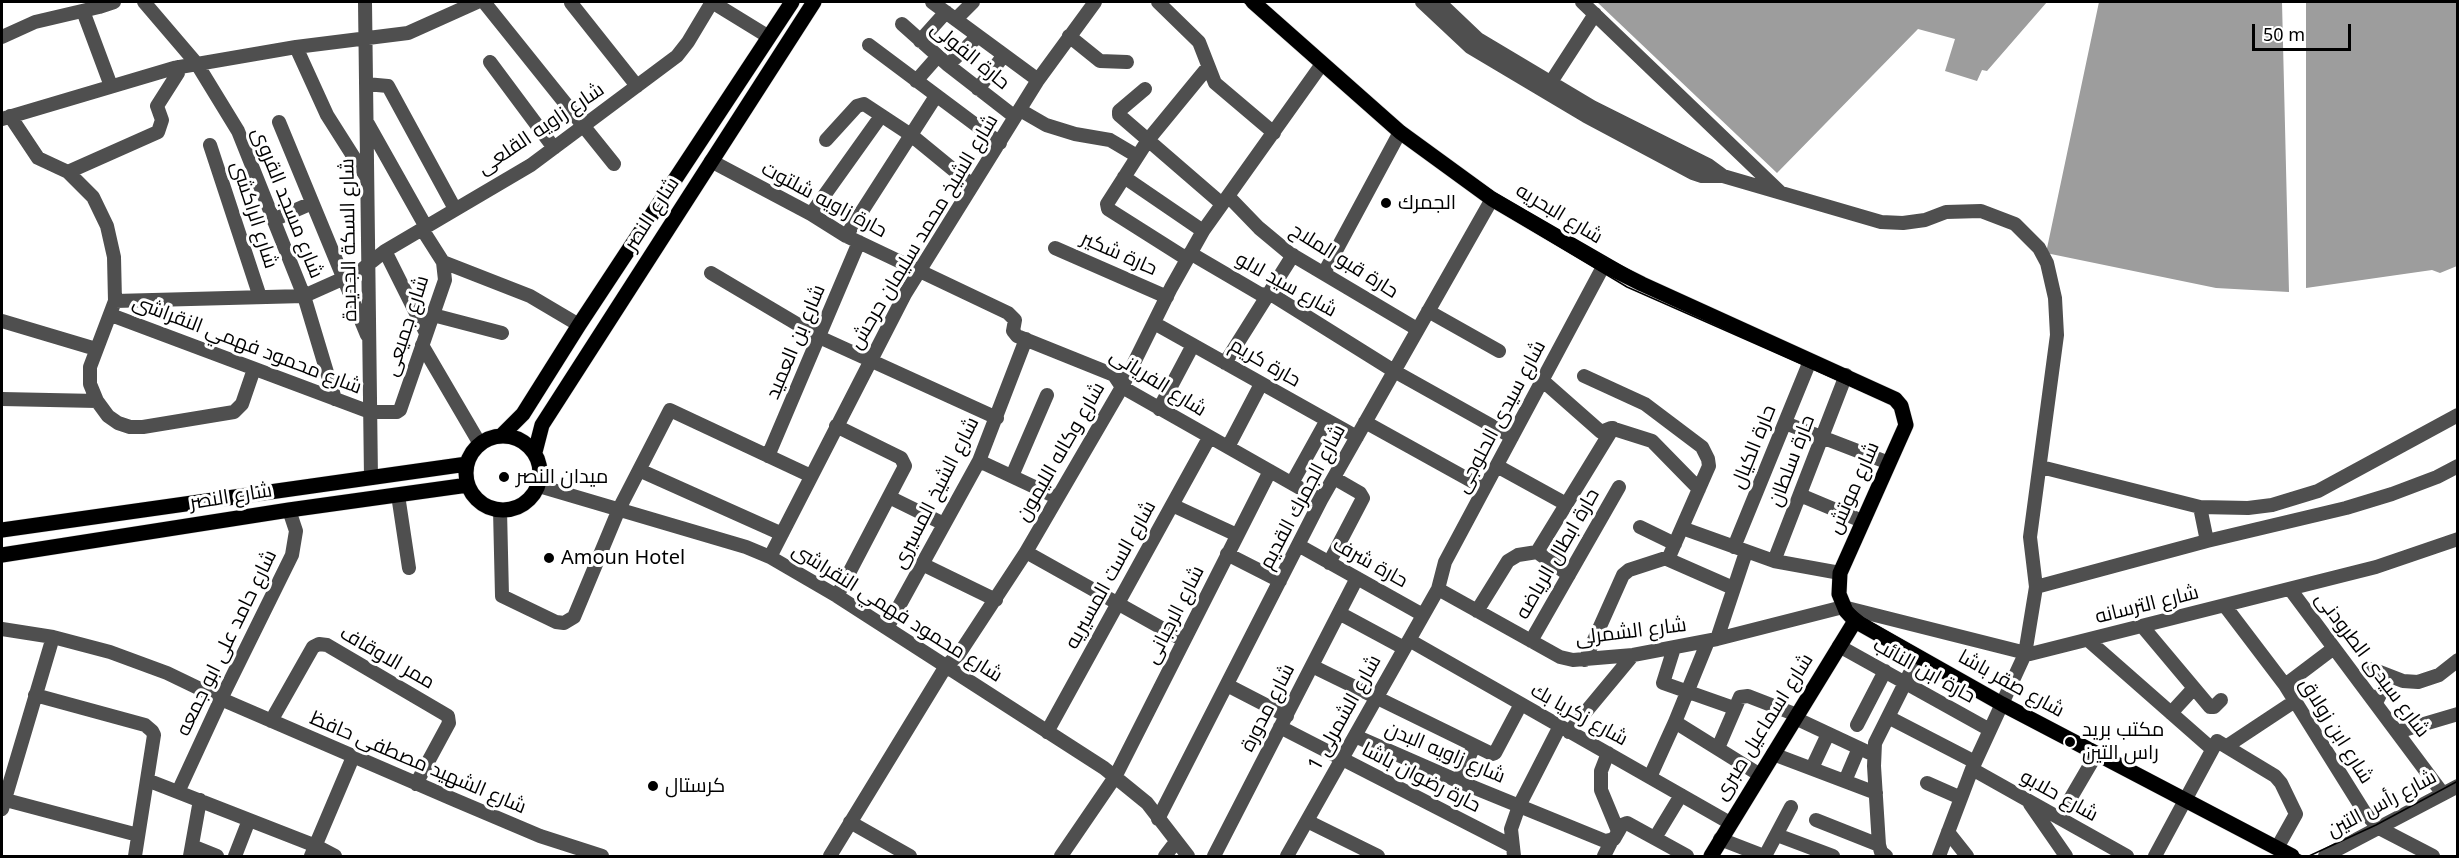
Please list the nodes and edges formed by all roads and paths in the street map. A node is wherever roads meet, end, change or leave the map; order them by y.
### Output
1 (114, 2) edge
2 (144, 2) edge
3 (365, 2) edge
4 (477, 2) edge
5 (484, 2) edge
6 (712, 2) edge
7 (792, 2) edge
8 (814, 2) edge
9 (932, 2) edge
10 (973, 2) edge
11 (1095, 2) edge
12 (1158, 2) edge
13 (1253, 2) edge
14 (1422, 2) edge
15 (1439, 2) edge
16 (1582, 2) edge
17 (571, 3) dead end
18 (83, 11) junction
19 (1595, 14) junction
20 (951, 15) junction
21 (902, 24) dead end
22 (978, 36) junction
23 (1069, 36) junction
24 (2, 37) edge
25 (769, 37) junction
26 (366, 40) junction
27 (920, 41) junction
28 (869, 45) dead end
29 (296, 47) junction
30 (1004, 55) junction
31 (943, 61) junction
32 (490, 62) dead end
33 (1127, 62) dead end
34 (197, 64) junction
35 (1322, 64) junction
36 (178, 67) junction
37 (1208, 67) junction
38 (1038, 80) junction
39 (916, 81) junction
40 (1551, 82) junction
41 (366, 84) junction
42 (111, 86) junction
43 (637, 86) junction
44 (978, 89) junction
45 (1145, 89) dead end
46 (936, 96) junction
47 (1017, 114) junction
48 (881, 116) junction
49 (6, 118) edge
50 (279, 122) dead end
51 (367, 122) junction
52 (584, 126) junction
53 (1400, 132) junction
54 (1274, 133) junction
55 (911, 135) junction
56 (826, 140) dead end
57 (1148, 140) junction
58 (1000, 143) junction
59 (210, 145) dead end
60 (554, 148) junction
61 (1137, 156) junction
62 (711, 161) junction
63 (614, 164) dead end
64 (68, 172) junction
65 (1723, 176) junction
66 (1124, 177) junction
67 (367, 178) junction
68 (972, 185) junction
69 (1780, 193) junction
70 (1492, 199) junction
71 (1225, 200) junction
72 (312, 203) junction
73 (455, 209) junction
74 (811, 214) junction
75 (273, 220) junction
76 (424, 228) junction
77 (1203, 231) junction
78 (846, 236) junction
79 (859, 242) junction
80 (1055, 248) dead end
81 (385, 251) junction
82 (1293, 255) junction
83 (1189, 256) junction
84 (443, 262) junction
85 (369, 264) junction
86 (1604, 265) junction
87 (919, 271) junction
88 (711, 273) dead end
89 (1324, 273) junction
90 (344, 279) junction
91 (1266, 295) junction
92 (304, 296) junction
93 (260, 297) junction
94 (1167, 297) junction
95 (116, 301) junction
96 (1428, 311) junction
97 (111, 315) junction
98 (433, 315) junction
99 (2, 321) edge
100 (1154, 323) junction
101 (579, 325) junction
102 (1417, 329) junction
103 (502, 333) dead end
104 (819, 337) junction
105 (424, 339) junction
106 (1026, 339) junction
107 (370, 343) junction
108 (1193, 345) junction
109 (96, 349) junction
110 (1499, 351) dead end
111 (869, 361) junction
112 (1810, 361) junction
113 (1225, 363) junction
114 (254, 369) junction
115 (1394, 371) junction
116 (1846, 375) junction
117 (1584, 376) dead end
118 (1542, 380) junction
119 (1261, 384) junction
120 (1122, 387) junction
121 (1047, 394) dead end
122 (1887, 394) joint
123 (2, 399) edge
124 (335, 399) junction
125 (97, 401) junction
126 (1159, 409) junction
127 (370, 412) junction
128 (2457, 415) edge
129 (997, 418) junction
130 (1327, 420) junction
131 (1365, 422) junction
132 (1670, 423) junction
133 (1785, 423) junction
134 (836, 426) junction
135 (1613, 428) junction
136 (501, 436) junction
137 (1356, 437) junction
138 (1512, 437) junction
139 (1822, 437) junction
140 (1209, 438) junction
141 (480, 444) junction
142 (1228, 447) junction
143 (1659, 447) junction
144 (534, 452) junction
145 (768, 456) junction
146 (979, 461) junction
147 (1889, 463) junction
148 (467, 464) junction
149 (1497, 466) junction
150 (2457, 466) edge
151 (2041, 467) junction
152 (639, 470) junction
153 (1270, 471) junction
154 (811, 476) junction
155 (1012, 476) junction
156 (371, 478) junction
157 (1334, 478) junction
158 (1292, 483) junction
159 (468, 485) junction
160 (539, 486) junction
161 (1619, 487) dead end
162 (1484, 489) junction
163 (1699, 489) junction
164 (398, 495) junction
165 (1800, 495) junction
166 (889, 497) junction
167 (1056, 497) junction
168 (1321, 500) junction
169 (1566, 504) junction
170 (1172, 505) junction
171 (2200, 507) junction
172 (619, 509) junction
173 (289, 510) junction
174 (500, 510) junction
175 (1862, 521) junction
176 (944, 524) junction
177 (1640, 527) dead end
178 (1682, 528) junction
179 (2, 530) edge
180 (782, 534) junction
181 (1237, 534) junction
182 (2457, 539) edge
183 (2207, 541) junction
184 (1675, 544) junction
185 (1298, 545) junction
186 (1740, 550) junction
187 (1026, 552) junction
188 (1537, 552) junction
189 (1227, 554) junction
190 (2, 555) edge
191 (770, 556) junction
192 (1667, 559) junction
193 (1774, 561) junction
194 (1329, 563) junction
195 (922, 564) junction
196 (408, 567) dead end
197 (1840, 573) junction
198 (1569, 575) junction
199 (1357, 578) junction
200 (1280, 581) junction
201 (2036, 587) junction
202 (1733, 588) junction
203 (1438, 589) junction
204 (2290, 589) junction
205 (837, 596) junction
206 (996, 600) junction
207 (1118, 603) junction
208 (2225, 606) junction
209 (1843, 607) junction
210 (1477, 611) junction
211 (1339, 613) junction
212 (1423, 615) junction
213 (1855, 621) junction
214 (2142, 626) junction
215 (887, 628) junction
216 (2, 629) edge
217 (53, 637) junction
218 (1183, 640) junction
219 (1712, 640) junction
220 (2088, 640) junction
221 (1531, 641) junction
222 (1407, 644) junction
223 (1839, 646) junction
224 (1674, 648) junction
225 (2334, 648) junction
226 (2025, 654) junction
227 (1633, 655) junction
228 (1918, 657) junction
229 (1585, 660) junction
230 (2455, 662) edge
231 (946, 666) junction
232 (1312, 666) junction
233 (2372, 669) dead end
234 (1885, 671) junction
235 (2389, 676) junction
236 (2457, 678) edge
237 (1905, 682) junction
238 (1227, 685) junction
239 (2285, 685) junction
240 (2194, 688) junction
241 (1687, 691) junction
242 (35, 695) junction
243 (1376, 698) junction
244 (220, 699) junction
245 (2221, 700) dead end
246 (2295, 701) junction
247 (2376, 703) junction
248 (1521, 704) junction
249 (2002, 704) junction
250 (1734, 708) junction
251 (2171, 713) junction
252 (2457, 714) edge
253 (1796, 717) junction
254 (1888, 717) junction
255 (271, 721) junction
256 (1284, 721) junction
257 (1675, 722) junction
258 (1857, 725) dead end
259 (1565, 729) junction
260 (1990, 730) junction
261 (1047, 732) junction
262 (2397, 732) junction
263 (1828, 734) junction
264 (1355, 736) junction
265 (1474, 746) junction
266 (2227, 746) junction
267 (1718, 748) junction
268 (1859, 748) junction
269 (2212, 749) junction
270 (1608, 753) junction
271 (2097, 753) junction
272 (1773, 754) junction
273 (1874, 754) junction
274 (353, 757) junction
275 (1342, 759) junction
276 (1974, 766) junction
277 (1812, 768) junction
278 (1760, 775) junction
279 (1115, 777) junction
280 (1650, 777) junction
281 (147, 780) junction
282 (1458, 781) junction
283 (1845, 781) junction
284 (1927, 783) dead end
285 (416, 784) junction
286 (2457, 786) edge
287 (178, 792) junction
288 (1876, 792) junction
289 (2443, 794) junction
290 (1682, 795) junction
291 (1961, 798) junction
292 (200, 800) junction
293 (2027, 800) junction
294 (2184, 800) junction
295 (2, 802) edge
296 (1520, 806) junction
297 (1791, 807) dead end
298 (2059, 818) junction
299 (1158, 819) junction
300 (249, 820) junction
301 (1816, 820) dead end
302 (1307, 821) junction
303 (850, 822) junction
304 (1730, 823) junction
305 (2379, 828) junction
306 (1948, 832) junction
307 (138, 834) junction
308 (1777, 835) junction
309 (1615, 836) junction
310 (1655, 838) junction
311 (1720, 839) junction
312 (1175, 843) junction
313 (2277, 849) junction
314 (191, 851) edge
315 (313, 851) edge
316 (1513, 851) edge
317 (1883, 851) edge
318 (892, 852) edge
319 (580, 853) edge
320 (1745, 853) edge
321 (2426, 855) edge
322 (135, 856) edge
323 (217, 856) edge
324 (235, 856) edge
325 (335, 856) edge
326 (602, 856) edge
327 (830, 856) edge
328 (910, 856) edge
329 (1061, 856) edge
330 (1165, 856) edge
331 (1188, 856) edge
332 (1214, 856) edge
333 (1287, 856) edge
334 (1378, 856) edge
335 (1604, 856) edge
336 (1687, 856) edge
337 (1711, 856) edge
338 (1765, 856) edge
339 (1833, 856) edge
340 (1939, 856) edge
341 (1967, 856) edge
342 (2066, 856) edge
343 (2127, 856) edge
344 (2155, 856) edge
345 (2292, 856) edge
346 (2325, 856) edge

1 - 18 street
2 - 34 street, شارع مسجد القروى
3 - 26 street, شارع السكة الجديدة
4 - 26 street
5 - 52 street
6 - 25 street
6 - 43 street, شارع زاويه القلعى
7 - 25 main road, شارع النصر
8 - 62 main road, شارع النصر
9 - 20 street
10 - 20 street
11 - 23 street, شارع الشيخ محمد سليمان حرحش
12 - 37 street
13 - 35 main road, شارع البحريه
14 - 65 street
15 - 40 street
16 - 19 street
17 - 43 street
18 - 24 street
18 - 42 street
19 - 40 street
19 - 69 street
20 - 22 street
20 - 27 street
21 - 27 street, حارة الفولى
22 - 30 street
22 - 31 street
23 - 33 street
23 - 38 street, شارع الشيخ محمد سليمان حرحش
25 - 101 main road, شارع النصر
26 - 29 street
26 - 41 street, شارع السكة الجديدة
27 - 31 street, حارة الفولى
28 - 39 street
29 - 34 street
29 - 67 street
30 - 38 street
30 - 44 street
31 - 39 street
31 - 44 street, حارة الفولى
32 - 60 street
34 - 36 street
34 - 75 street, شارع مسجد القروى
35 - 53 main road, شارع البحريه
35 - 54 street, شارع وكاله الليمون
36 - 42 street
36 - 64 street
37 - 54 street
37 - 57 street
38 - 47 street, شارع الشيخ محمد سليمان حرحش
39 - 46 street
40 - 65 street
41 - 51 street, شارع السكة الجديدة
41 - 73 street
42 - 49 street
43 - 52 street, شارع زاويه القلعى
44 - 47 street, حارة الفولى
45 - 57 street, حارة قبو الملاح
46 - 55 street
46 - 58 street
47 - 58 street, شارع الشيخ محمد سليمان حرحش
47 - 61 street, حارة الفولى
48 - 55 street
48 - 56 street
48 - 74 street
49 - 64 street
50 - 72 street
51 - 67 street, شارع السكة الجديدة
51 - 76 street, شارع جميعى
52 - 60 street, شارع زاويه القلعى
52 - 63 street
53 - 70 main road, شارع البحريه
53 - 89 street
54 - 71 street, شارع وكاله الليمون
55 - 68 street
55 - 78 street
57 - 61 street
57 - 71 street, حارة قبو الملاح
58 - 68 street, شارع الشيخ محمد سليمان حرحش
59 - 93 street, شارع الراكشى
60 - 73 street, شارع زاويه القلعى
61 - 66 street
62 - 74 street, حارة زاويه شلتوت
62 - 144 main road, شارع النصر
64 - 95 street
65 - 69 street
66 - 77 street
66 - 83 street, شارع سيد لالو
67 - 85 street, شارع السكة الجديدة
68 - 87 street, شارع الشيخ محمد سليمان حرحش
69 - 151 street
70 - 86 main road, شارع البحريه
70 - 96 street, شارع الجمرك القديم
71 - 77 street, شارع وكاله الليمون
71 - 82 street, حارة قبو الملاح
72 - 75 street
72 - 90 street
73 - 76 street, شارع زاويه القلعى
74 - 78 street, حارة زاويه شلتوت
75 - 92 street, شارع مسجد القروى
76 - 81 street, شارع زاويه القلعى
76 - 84 street, شارع جميعى
77 - 83 street, شارع وكاله الليمون
78 - 79 street, حارة زاويه شلتوت
79 - 87 street, حارة زاويه شلتوت
79 - 104 street, شارع بن العميد
80 - 94 street, حارة شكير
81 - 85 street, شارع زاويه القلعى
81 - 105 street
82 - 89 street, حارة قبو الملاح
82 - 91 street
83 - 91 street, شارع سيد لالو
83 - 94 street, شارع وكاله الليمون
84 - 98 street, شارع جميعى
84 - 101 street
85 - 90 street, شارع زاويه القلعى
85 - 107 street, شارع السكة الجديدة
86 - 112 main road, شارع البحريه
86 - 118 street, شارع سيدى الحلوجى
87 - 106 street
87 - 111 street, شارع الشيخ محمد سليمان حرحش
88 - 104 street
89 - 102 street, حارة قبو الملاح
90 - 92 street, شارع زاويه القلعى
90 - 107 street
91 - 113 street
91 - 115 street, شارع سيد لالو
92 - 93 street
92 - 124 street, شارع مسجد القروى
93 - 95 street
94 - 100 street, شارع وكاله الليمون
95 - 97 street
96 - 102 street, شارع الجمرك القديم
96 - 110 street
97 - 109 street
97 - 114 street, شارع محمود فهمي النقراشى
98 - 103 street
98 - 105 street, شارع جميعى
99 - 109 street
100 - 108 street, حارة كريم
100 - 120 street, شارع وكاله الليمون
101 - 136 main road, شارع النصر
102 - 115 street, شارع الجمرك القديم
104 - 111 street
104 - 145 street, شارع بن العميد
105 - 127 street, شارع جميعى
105 - 141 street
106 - 120 street, شارع الفريانى
106 - 129 street, شارع الشيخ المسيرى
107 - 127 street, شارع السكة الجديدة
108 - 113 street, حارة كريم
108 - 126 street
109 - 125 street
111 - 129 street
111 - 134 street, شارع الشيخ محمد سليمان حرحش
112 - 116 main road, شارع البحريه
112 - 133 street, حارة الكيال
113 - 119 street, حارة كريم
114 - 124 street, شارع محمود فهمي النقراشى
114 - 125 street
115 - 131 street, شارع الجمرك القديم
115 - 138 street, شارع سيد لالو
116 - 122 main road, شارع البحريه
116 - 139 street, حارة سلطان
117 - 132 street
118 - 135 street, حارة الكيال
118 - 138 street, شارع سيدى الحلوجى
119 - 130 street, حارة كريم
119 - 142 street
120 - 126 street, شارع الفريانى
120 - 167 street, شارع وكاله الليمون
121 - 155 street
122 - 147 main road, شارع موتش
123 - 125 street
124 - 127 street, شارع محمود فهمي النقراشى
126 - 140 street, شارع الفريانى
127 - 156 street, شارع السكة الجديدة
128 - 171 street
129 - 146 street, شارع الشيخ المسيرى
130 - 137 street, حارة كريم
130 - 158 street
131 - 137 street, شارع الجمرك القديم
131 - 162 street
132 - 143 street
132 - 163 street
133 - 139 street
133 - 186 street, حارة الكيال
134 - 154 street, شارع الشيخ محمد سليمان حرحش
134 - 166 street
135 - 143 street, حارة الكيال
135 - 169 street
136 - 141 main road
136 - 144 main road
137 - 157 street, شارع الجمرك القديم
138 - 149 street, شارع سيدى الحلوجى
139 - 147 street
139 - 165 street, حارة سلطان
140 - 142 street, شارع الفريانى
140 - 170 street, شارع الست المسيريه
141 - 148 main road
142 - 153 street, شارع الفريانى
143 - 163 street, حارة الكيال
144 - 160 main road
145 - 152 street
145 - 154 street
146 - 155 street
146 - 176 street, شارع الشيخ المسيرى
147 - 175 main road, شارع موتش
148 - 156 main road, شارع النصر
148 - 159 main road
149 - 162 street, شارع سيدى الحلوجى
149 - 169 street
150 - 183 street
151 - 171 street
151 - 201 street
152 - 172 street
152 - 180 street
153 - 158 street, شارع الفريانى
153 - 181 street, شارع الرجبانى
154 - 180 street, شارع الشيخ محمد سليمان حرحش
155 - 167 street
156 - 179 main road, شارع النصر
157 - 168 street, شارع الجمرك القديم
157 - 194 street
158 - 168 street, شارع الفريانى
159 - 164 main road, شارع النصر
159 - 174 main road
160 - 172 street, شارع محمود فهمي النقراشى
160 - 174 main road
161 - 198 street, حارة ابطال الرياضه
162 - 203 street, شارع سيدى الحلوجى
163 - 178 street
164 - 173 main road, شارع النصر
164 - 196 street
165 - 175 street
165 - 193 street, حارة سلطان
166 - 176 street
166 - 205 street
167 - 187 street, شارع وكاله الليمون
168 - 185 street, شارع الجمرك القديم
169 - 188 street
170 - 181 street
170 - 207 street, شارع الست المسيريه
171 - 183 street
172 - 174 street
172 - 191 street, شارع محمود فهمي النقراشى
173 - 190 main road, شارع النصر
173 - 244 street, شارع حامد على ابو جمعه
175 - 197 main road, شارع موتش
176 - 195 street, شارع الشيخ المسيرى
177 - 184 street
178 - 184 street
178 - 186 street
180 - 191 street, شارع الشيخ محمد سليمان حرحش
181 - 189 street, شارع الرجبانى
182 - 204 street, شارع الترسانه
183 - 201 street
184 - 192 street
185 - 194 street, حارة شرف
185 - 200 street, شارع الجمرك القديم
186 - 193 street
186 - 202 street, حارة الكيال
187 - 206 street, شارع وكاله الليمون
187 - 207 street
188 - 198 street
188 - 210 street
189 - 200 street
189 - 218 street, شارع الرجبانى
191 - 205 street, شارع محمود فهمي النقراشى
192 - 202 street
192 - 229 street
193 - 197 street
194 - 199 street, حارة شرف
195 - 206 street
195 - 215 street, شارع الشيخ المسيرى
197 - 209 main road, شارع موتش
198 - 221 street, حارة ابطال الرياضه
199 - 211 street, شارع مدورة
199 - 212 street, حارة شرف
200 - 238 street, شارع الجمرك القديم
201 - 226 street
202 - 219 street, حارة الكيال
203 - 210 street, شارع الشمرلى
203 - 212 street, شارع الشمرلى 1
204 - 208 street, شارع الترسانه
204 - 225 street, شارع سيدى الطرودنى
205 - 215 street, شارع محمود فهمي النقراشى
206 - 231 street, شارع وكاله الليمون
207 - 218 street
207 - 261 street, شارع الست المسيريه
208 - 214 street, شارع الترسانه
208 - 239 street, شارع ابن زولاق
209 - 213 main road, شارع صقر باشا
209 - 219 street, شارع الشمرلى
209 - 226 street, شارع الترسانه
210 - 221 street, شارع الشمرلى
211 - 222 street, شارع زكريا بك
211 - 232 street, شارع مدورة
212 - 222 street, شارع الشمرلى 1
213 - 223 main road, شارع اسماعيل صبرى
213 - 228 main road, شارع صقر باشا
214 - 220 street, شارع الترسانه
214 - 240 street
215 - 231 street, شارع محمود فهمي النقراشى
216 - 217 street, شارع الشهيد مصطفى حافظ
217 - 242 street
217 - 244 street, شارع الشهيد مصطفى حافظ
218 - 279 street, شارع الرجبانى
219 - 224 street, شارع الشمرلى
219 - 241 street, حارة الكيال
220 - 226 street, شارع الترسانه
220 - 251 street
221 - 229 street, شارع الشمرلى
222 - 243 street, شارع الشمرلى 1
222 - 248 street, شارع زكريا بك
223 - 234 street, حارة ابن النائب
223 - 253 main road, شارع اسماعيل صبرى
224 - 227 street, شارع الشمرلى
224 - 241 street
225 - 239 street
225 - 247 street, شارع سيدى الطرودنى
226 - 249 street
227 - 229 street, شارع الشمرلى
227 - 259 street
228 - 237 street
228 - 249 main road, شارع صقر باشا
230 - 235 street
230 - 236 street
231 - 261 street, شارع محمود فهمي النقراشى
231 - 303 street, شارع وكاله الليمون
232 - 243 street
232 - 256 street, شارع مدورة
233 - 235 street
234 - 237 street, حارة ابن النائب
234 - 258 street
235 - 247 street
237 - 254 street
237 - 260 street, حارة ابن النائب
238 - 256 street, حارة رضوان باشا
238 - 299 street, شارع الجمرك القديم
239 - 246 street, شارع ابن زولاق
240 - 245 street
240 - 251 street
241 - 250 street
241 - 257 street, حارة الكيال
242 - 281 street
242 - 295 street
243 - 264 street, شارع الشمرلى 1
243 - 265 street
244 - 255 street, شارع الشهيد مصطفى حافظ
244 - 287 street, شارع حامد على ابو جمعه
246 - 266 street
246 - 305 street, شارع ابن زولاق
247 - 262 street, شارع سيدى الطرودنى
248 - 259 street, شارع زكريا بك
248 - 265 street
249 - 260 street
249 - 271 main road, شارع صقر باشا
250 - 253 street
250 - 267 street
251 - 269 street
252 - 262 street
253 - 263 street
253 - 272 main road, شارع اسماعيل صبرى
254 - 273 street
254 - 276 street, شارع حلابو
255 - 274 street, شارع الشهيد مصطفى حافظ
255 - 285 street, ممر الاوقاف
256 - 275 street, حارة رضوان باشا
256 - 332 street, شارع مدورة
257 - 267 street
257 - 280 street, حارة الكيال
259 - 270 street, شارع زكريا بك
259 - 296 street
260 - 276 street
261 - 279 street, شارع محمود فهمي النقراشى
262 - 289 street, شارع سيدى الطرودنى
263 - 268 street
263 - 277 street
264 - 275 street, شارع الشمرلى 1
264 - 282 street, شارع زاويه البدن
265 - 282 street
266 - 269 street
266 - 313 street
267 - 278 street
268 - 273 street
268 - 283 street
269 - 294 street
270 - 280 street, شارع زكريا بك
270 - 309 street
271 - 294 main road, شارع صقر باشا
271 - 298 street
272 - 277 street
272 - 278 main road, شارع اسماعيل صبرى
273 - 288 street
274 - 285 street, شارع الشهيد مصطفى حافظ
274 - 315 street
275 - 302 street, شارع الشمرلى 1
275 - 316 street, حارة رضوان باشا
276 - 291 street
276 - 293 street, شارع حلابو
277 - 283 street
278 - 304 main road, شارع اسماعيل صبرى
279 - 299 street, شارع محمود فهمي النقراشى
279 - 329 street, شارع الرجبانى
280 - 290 street, شارع زكريا بك
281 - 287 street
281 - 307 street
282 - 296 street, شارع زاويه البدن
283 - 288 street
284 - 291 street
285 - 319 street, شارع الشهيد مصطفى حافظ
286 - 289 street, شارع رأس التين
287 - 292 street
288 - 317 street
289 - 305 street, شارع رأس التين
290 - 304 street, شارع زكريا بك
290 - 310 street
291 - 306 street
292 - 300 street
292 - 314 street
293 - 298 street, شارع حلابو
293 - 342 street
294 - 313 main road, شارع صقر باشا
294 - 344 street
295 - 307 street
296 - 309 street, شارع زاويه البدن
296 - 316 street
297 - 308 street
298 - 343 street, شارع حلابو
299 - 312 street, شارع محمود فهمي النقراشى
300 - 315 street
300 - 324 street
301 - 317 street
302 - 333 street, شارع الشمرلى 1
302 - 334 street
303 - 318 street
303 - 327 street, شارع وكاله الليمون
304 - 311 main road, شارع اسماعيل صبرى
305 - 321 street, شارع ابن زولاق
305 - 346 street, شارع رأس التين
306 - 340 street
306 - 341 street
307 - 322 street
308 - 338 street
308 - 339 street
309 - 310 street, شارع زاويه البدن
309 - 335 street
310 - 336 street
311 - 320 street
311 - 337 main road, شارع اسماعيل صبرى
312 - 330 street
312 - 331 street, شارع محمود فهمي النقراشى
313 - 345 main road, شارع صقر باشا
314 - 323 street
315 - 325 street
318 - 328 street
319 - 326 street, شارع الشهيد مصطفى حافظ
320 - 338 street

